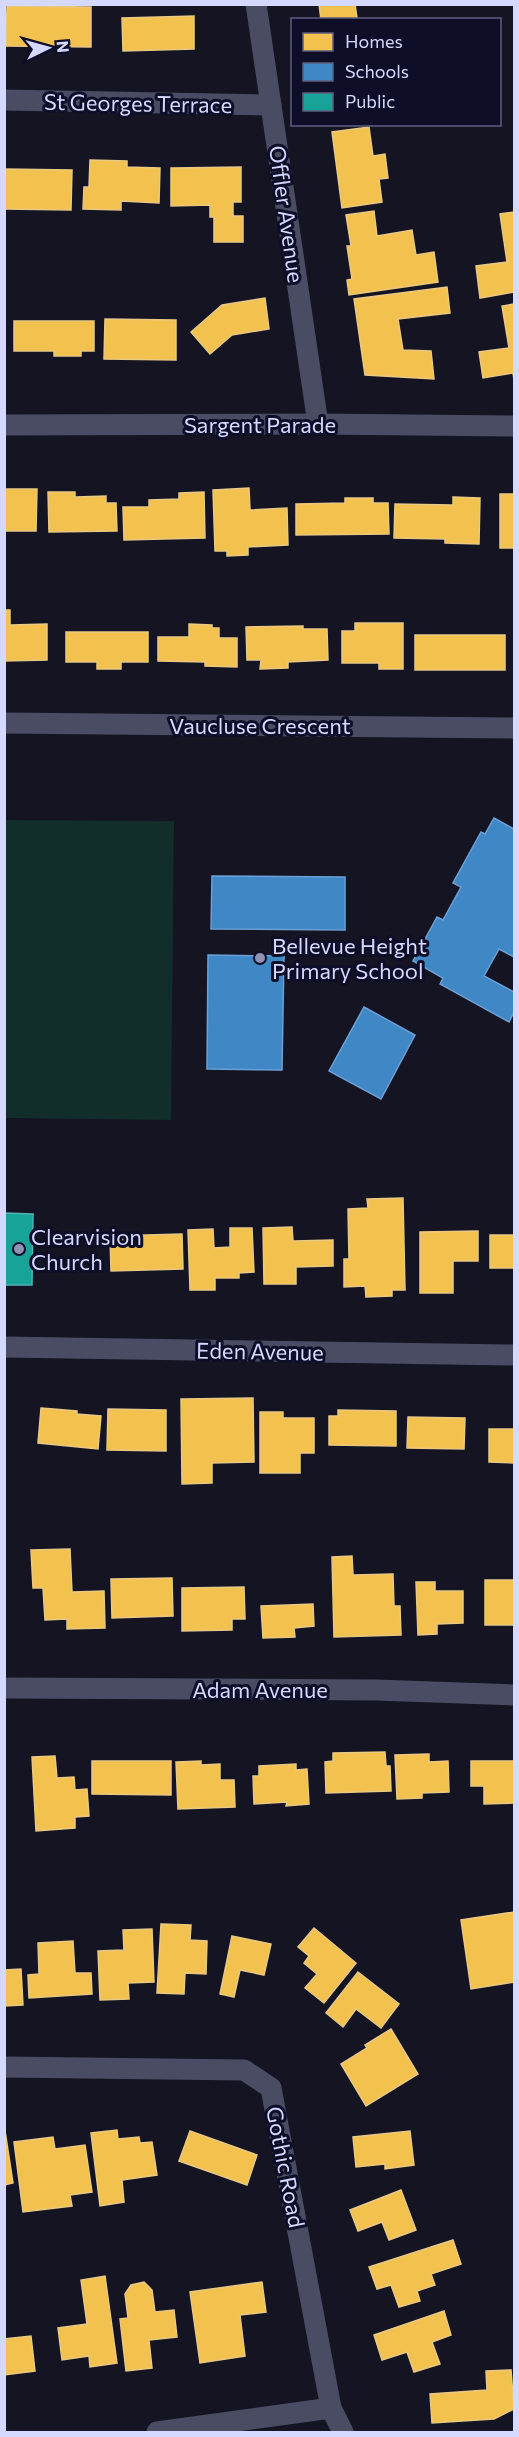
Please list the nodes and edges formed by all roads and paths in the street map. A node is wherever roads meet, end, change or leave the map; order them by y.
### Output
1 (256, 4) edge
2 (4, 100) edge
3 (271, 105) junction
4 (318, 424) junction
5 (4, 425) edge
6 (514, 426) edge
7 (4, 723) edge
8 (514, 728) edge
9 (4, 1347) edge
10 (514, 1355) edge
11 (4, 1688) edge
12 (514, 1695) edge
13 (4, 2067) edge
14 (331, 2408) junction
15 (157, 2433) edge
16 (343, 2433) edge

1 - 3 street, Offler Avenue
2 - 3 street, St Georges Terrace
3 - 4 street, Offler Avenue
4 - 5 street, Sargent Parade
4 - 6 street, Sargent Parade
7 - 8 street, Vaucluse Crescent
9 - 10 street, Eden Avenue
11 - 12 street, Adam Avenue
13 - 14 street, Gothic Road
14 - 15 street
14 - 16 street, Gothic Road

